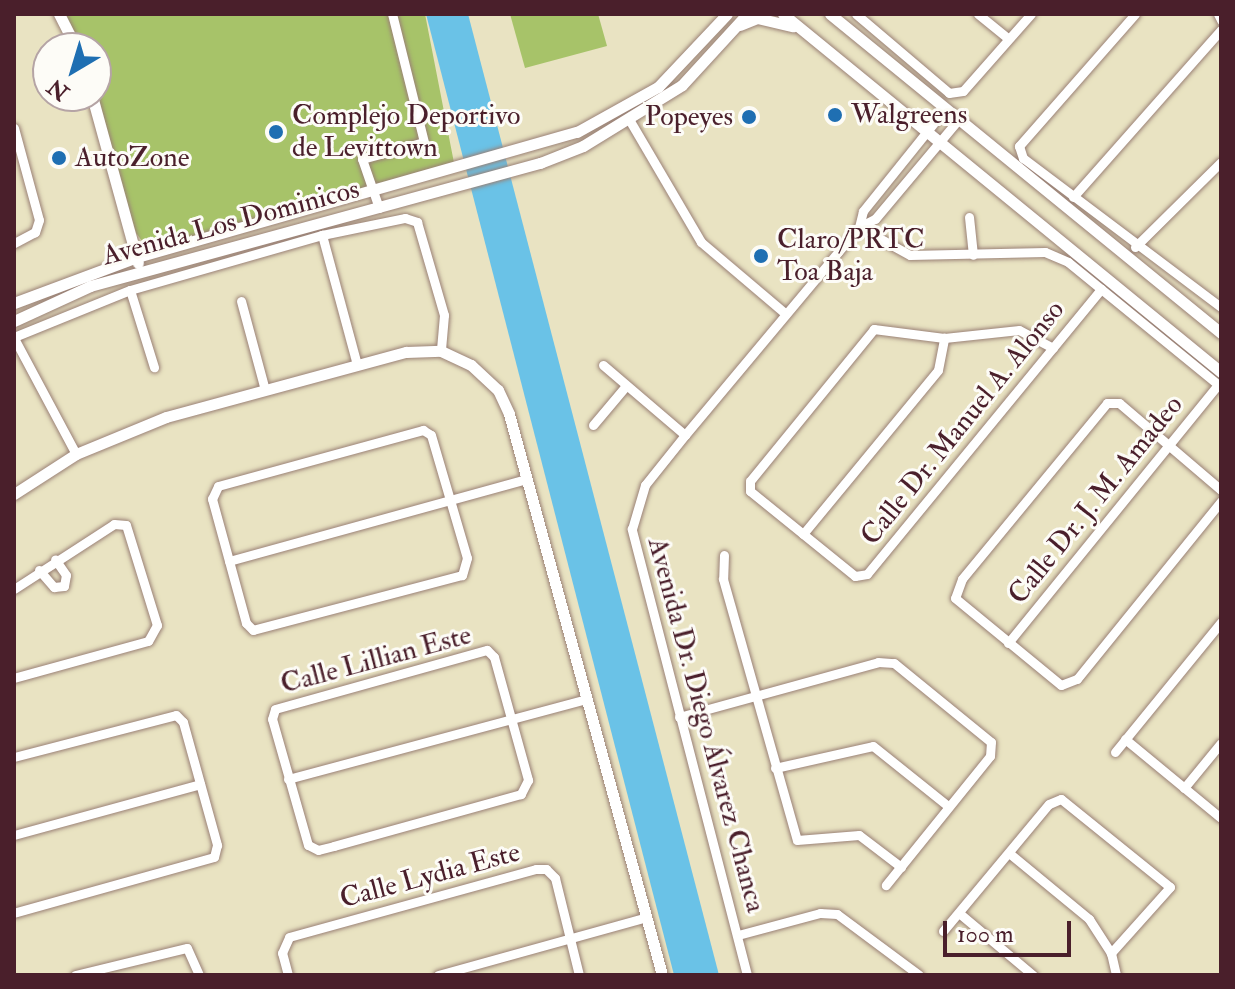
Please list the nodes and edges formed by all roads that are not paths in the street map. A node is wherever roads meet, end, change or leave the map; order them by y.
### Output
1 (392, 14) edge
2 (727, 14) edge
3 (747, 14) edge
4 (783, 14) edge
5 (830, 14) edge
6 (856, 14) edge
7 (978, 14) edge
8 (1031, 14) edge
9 (1135, 14) edge
10 (1218, 14) edge
11 (1221, 20) edge
12 (736, 27) junction
13 (800, 28) junction
14 (1219, 32) edge
15 (1008, 38) junction
16 (945, 109) junction
17 (96, 112) edge
18 (959, 119) junction
19 (630, 121) junction
20 (14, 128) edge
21 (927, 132) junction
22 (940, 142) junction
23 (17, 149) edge
24 (1221, 162) edge
25 (373, 192) junction
26 (1073, 197) junction
27 (379, 208) junction
28 (969, 217) dead end
29 (859, 227) junction
30 (322, 235) junction
31 (14, 243) edge
32 (1135, 247) junction
33 (973, 255) junction
34 (137, 257) junction
35 (140, 271) junction
36 (1101, 289) junction
37 (130, 290) junction
38 (241, 301) dead end
39 (14, 303) edge
40 (1221, 307) edge
41 (786, 314) junction
42 (14, 321) edge
43 (1219, 329) edge
44 (14, 337) edge
45 (944, 338) junction
46 (1053, 348) junction
47 (441, 351) junction
48 (357, 365) junction
49 (603, 365) dead end
50 (154, 367) dead end
51 (1221, 372) edge
52 (1220, 386) edge
53 (625, 387) junction
54 (265, 390) junction
55 (593, 425) dead end
56 (685, 435) junction
57 (1170, 444) junction
58 (76, 454) junction
59 (527, 479) junction
60 (1221, 490) edge
61 (14, 494) edge
62 (451, 500) junction
63 (1221, 501) edge
64 (803, 534) junction
65 (724, 555) dead end
66 (55, 559) junction
67 (229, 561) junction
68 (39, 570) junction
69 (14, 589) edge
70 (1221, 622) edge
71 (1008, 643) junction
72 (14, 678) edge
73 (755, 695) junction
74 (587, 699) junction
75 (679, 717) junction
76 (511, 719) junction
77 (1125, 739) junction
78 (1221, 743) edge
79 (1115, 752) dead end
80 (14, 757) edge
81 (775, 768) junction
82 (288, 779) junction
83 (200, 784) junction
84 (1184, 788) junction
85 (948, 806) junction
86 (1221, 818) edge
87 (14, 835) edge
88 (1009, 853) junction
89 (901, 867) junction
90 (886, 885) dead end
91 (14, 913) edge
92 (959, 913) junction
93 (647, 917) junction
94 (943, 931) dead end
95 (738, 935) junction
96 (570, 942) junction
97 (1111, 953) junction
98 (75, 975) edge
99 (199, 975) edge
100 (288, 975) edge
101 (438, 975) edge
102 (579, 975) edge
103 (662, 975) edge
104 (747, 975) edge
105 (919, 975) edge
106 (1033, 975) edge
107 (1116, 975) edge

1 - 25 street
2 - 25 street, Avenida Los Dominicos
3 - 12 street, Avenida Los Dominicos
4 - 13 street
5 - 16 street
6 - 15 street
7 - 15 street
8 - 15 street
9 - 26 street
10 - 11 street
12 - 13 street
12 - 19 street, Avenida Los Dominicos
13 - 21 street
14 - 26 street
16 - 18 street
16 - 21 street, Avenida Dr. Diego Álvarez Chanca
17 - 34 street
18 - 22 street, Avenida Dr. Diego Álvarez Chanca
18 - 43 street
19 - 27 street, Avenida Los Dominicos
19 - 41 street
20 - 23 street
21 - 22 street
21 - 29 street, Avenida Dr. Diego Álvarez Chanca
22 - 29 street, Avenida Dr. Diego Álvarez Chanca
22 - 51 street
23 - 31 street
24 - 32 street
25 - 27 street
25 - 34 street, Avenida Los Dominicos
26 - 32 street
27 - 35 street, Avenida Los Dominicos
28 - 33 street
29 - 33 street
29 - 41 street, Avenida Dr. Diego Álvarez Chanca
30 - 37 street
30 - 47 street
30 - 48 street
32 - 40 street
33 - 36 street
34 - 35 street
34 - 39 street, Avenida Los Dominicos
35 - 42 street, Avenida Los Dominicos
36 - 46 street, Calle Dr. Manuel A. Alonso
36 - 52 street
37 - 44 street
37 - 50 street
38 - 54 street
41 - 56 street, Avenida Dr. Diego Álvarez Chanca
44 - 58 street
45 - 46 street
45 - 64 street
45 - 64 street
46 - 64 street, Calle Dr. Manuel A. Alonso
47 - 48 street
47 - 59 street
48 - 54 street
49 - 53 street
52 - 57 street, Calle Dr. J. M. Amadeo
53 - 55 street
53 - 56 street
54 - 58 street
56 - 75 street, Avenida Dr. Diego Álvarez Chanca
57 - 60 street
57 - 71 street, Calle Dr. J. M. Amadeo
57 - 71 street
58 - 61 street
59 - 62 street
59 - 74 street
62 - 67 street
62 - 67 street
62 - 67 street
63 - 71 street
65 - 73 street
66 - 68 street
66 - 68 street
66 - 72 street
68 - 69 street
70 - 77 street
73 - 75 street
73 - 81 street
73 - 85 street
74 - 76 street
74 - 93 street
75 - 95 street, Avenida Dr. Diego Álvarez Chanca
76 - 82 street
76 - 82 street, Calle Lillian Este
76 - 82 street
77 - 79 street
77 - 84 street
78 - 84 street
80 - 83 street
81 - 85 street
81 - 89 street
83 - 87 street
83 - 91 street
84 - 86 street
85 - 89 street
88 - 92 street
88 - 97 street
88 - 97 street
89 - 90 street
92 - 94 street
92 - 106 street
93 - 96 street
93 - 103 street
95 - 104 street, Avenida Dr. Diego Álvarez Chanca
95 - 105 street
96 - 100 street, Calle Lydia Este
96 - 101 street
96 - 102 street
97 - 107 street
98 - 99 street

